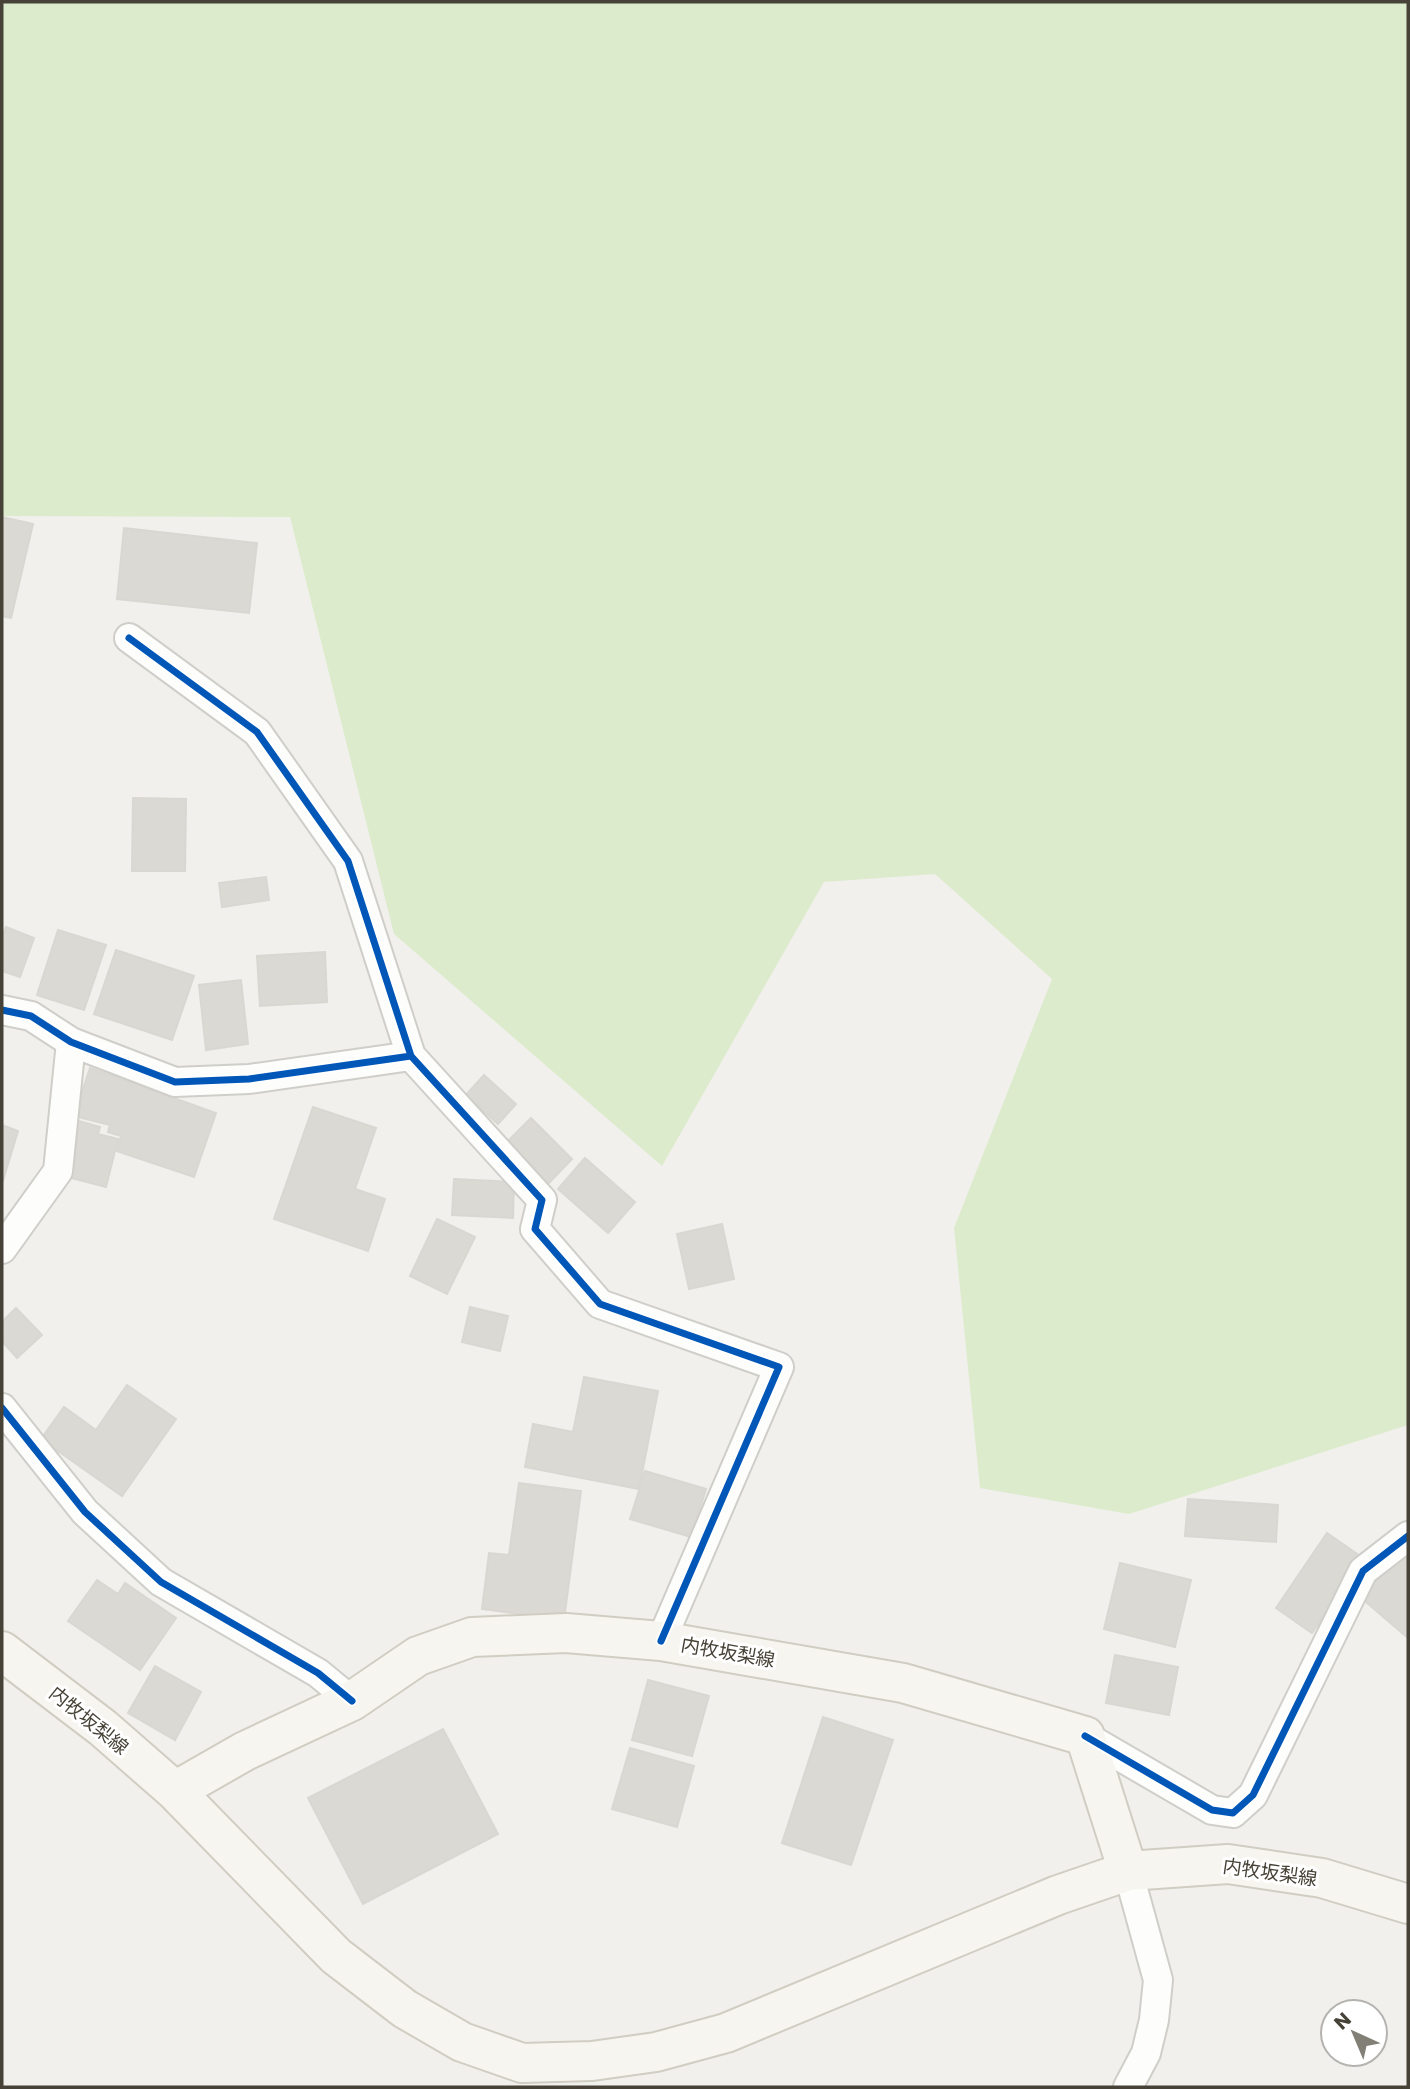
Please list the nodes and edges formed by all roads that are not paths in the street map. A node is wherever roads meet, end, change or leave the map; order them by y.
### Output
1 (129, 638) dead end
2 (2, 1010) edge
3 (71, 1042) junction
4 (411, 1056) junction
5 (2, 1250) edge
6 (2, 1408) edge
7 (1408, 1536) edge
8 (661, 1640) junction
9 (2, 1651) edge
10 (352, 1701) junction
11 (1085, 1736) junction
12 (175, 1791) junction
13 (1128, 1871) junction
14 (1408, 1904) edge
15 (1128, 2087) edge

1 - 4 street
2 - 3 street
3 - 4 street
3 - 5 street
4 - 8 street
6 - 10 street
7 - 11 street
8 - 10 main road, 内牧坂梨線
8 - 11 main road, 内牧坂梨線
9 - 12 main road, 内牧坂梨線
10 - 12 main road, 内牧坂梨線
11 - 13 main road
12 - 13 main road, 内牧坂梨線
13 - 14 main road, 内牧坂梨線
13 - 15 street

